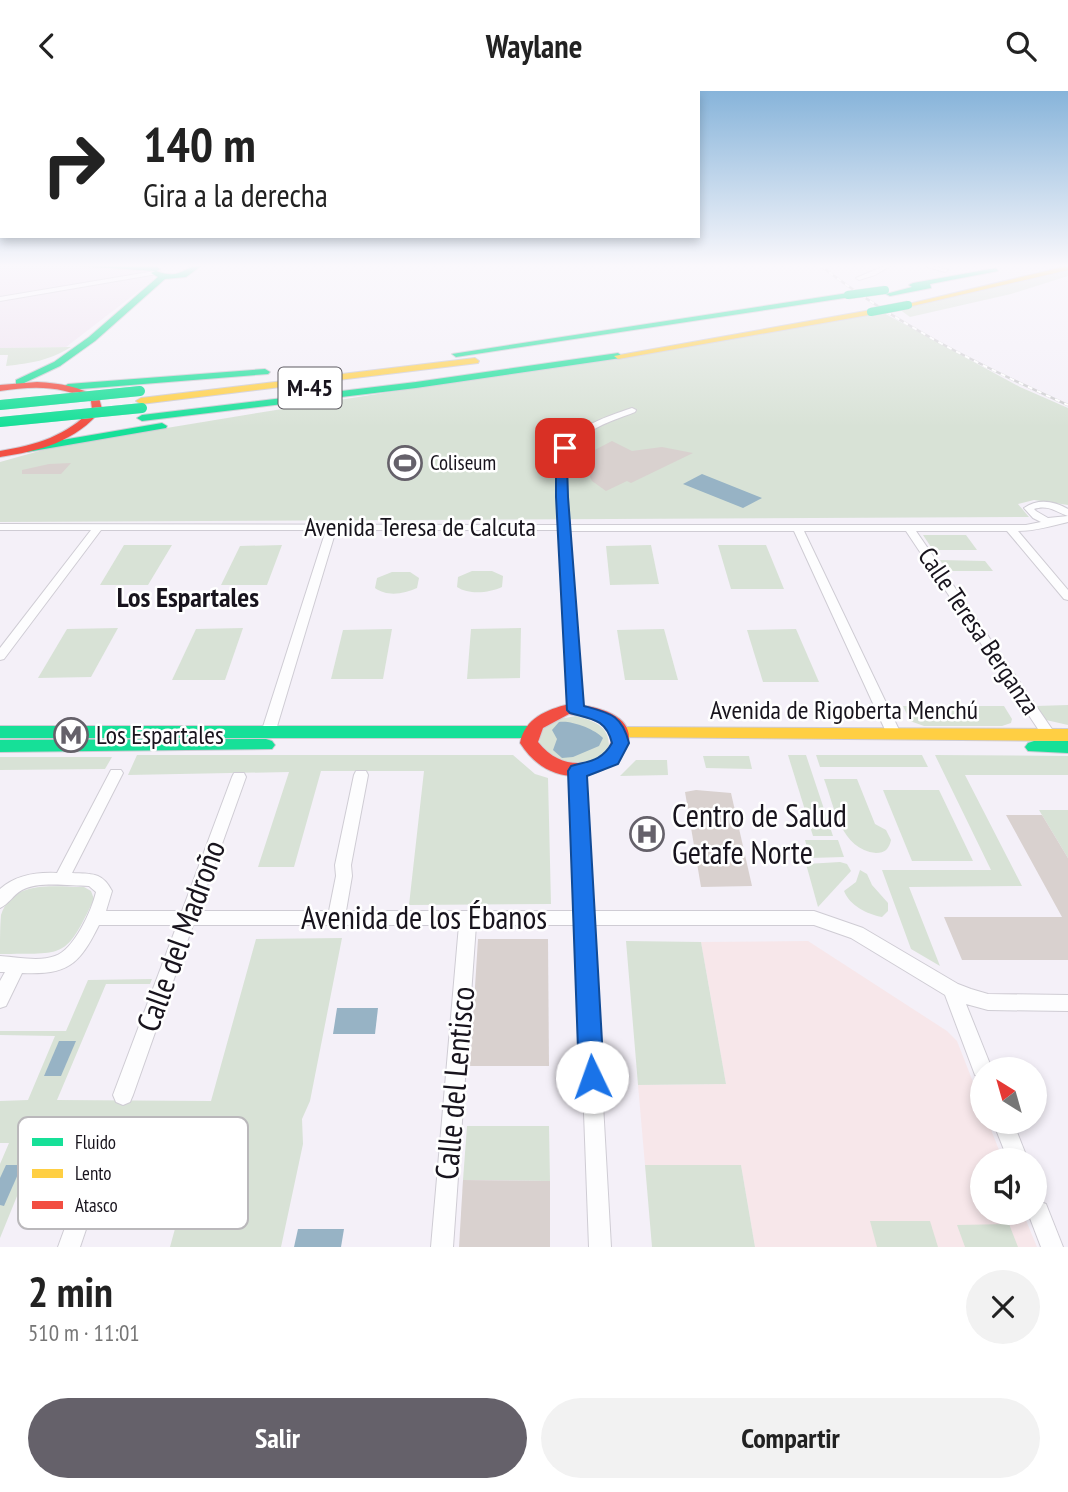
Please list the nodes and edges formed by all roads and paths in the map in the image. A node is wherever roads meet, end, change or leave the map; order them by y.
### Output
1 (114, 320) edge
2 (124, 320) edge
3 (685, 320) edge
4 (741, 320) edge
5 (771, 320) edge
6 (777, 320) edge
7 (422, 358) junction
8 (478, 367) junction
9 (63, 386) junction
10 (0, 388) edge
11 (369, 391) junction
12 (141, 404) junction
13 (0, 405) edge
14 (632, 410) dead end
15 (187, 413) junction
16 (0, 415) edge
17 (0, 422) edge
18 (0, 433) edge
19 (10, 453) edge
20 (1067, 516) edge
21 (1049, 521) junction
22 (0, 527) edge
23 (98, 527) junction
24 (332, 527) junction
25 (564, 527) junction
26 (797, 527) junction
27 (1010, 527) junction
28 (909, 528) junction
29 (1068, 597) edge
30 (0, 656) edge
31 (576, 710) junction
32 (0, 732) edge
33 (268, 733) junction
34 (894, 734) junction
35 (1049, 735) junction
36 (1068, 735) edge
37 (530, 738) junction
38 (620, 738) junction
39 (0, 746) edge
40 (1068, 747) edge
41 (578, 771) junction
42 (116, 773) dead end
43 (360, 775) dead end
44 (239, 777) dead end
45 (61, 880) junction
46 (0, 901) edge
47 (584, 917) junction
48 (95, 918) junction
49 (188, 918) junction
50 (336, 918) junction
51 (468, 919) junction
52 (9, 964) edge
53 (952, 991) junction
54 (0, 1000) edge
55 (1068, 1003) edge
56 (977, 1057) edge
57 (123, 1095) dead end
58 (1043, 1225) edge
59 (75, 1229) edge
60 (69, 1247) edge
61 (442, 1247) edge
62 (600, 1247) edge
63 (1052, 1247) edge

1 - 10 main road
2 - 9 main road
3 - 7 main road
4 - 12 main road, M-45
5 - 8 main road, M-45
6 - 11 main road
7 - 9 main road
7 - 12 main road
8 - 12 main road, M-45
8 - 15 main road
9 - 10 main road
9 - 19 main road
11 - 15 main road
11 - 19 main road
12 - 13 main road, bridge
12 - 15 main road
12 - 16 main road, M-45
12 - 17 main road, M-45, bridge
12 - 18 main road
14 - 25 street
20 - 21 street, Avenida Teresa de Calcuta
20 - 21 street
21 - 27 street, Avenida Teresa de Calcuta
22 - 23 street, Avenida Teresa de Calcuta
23 - 24 street, Avenida Teresa de Calcuta
23 - 30 street
24 - 25 street, Avenida Teresa de Calcuta
24 - 33 street
25 - 26 street, Avenida Teresa de Calcuta
25 - 31 street
26 - 28 street, Avenida Teresa de Calcuta
26 - 34 street
27 - 28 street, Avenida Teresa de Calcuta
27 - 29 street
28 - 35 street, Calle Teresa Berganza
31 - 37 main road
31 - 38 main road
32 - 33 main road
33 - 37 main road
34 - 35 main road, Avenida de Rigoberta Menchú
34 - 38 main road, Avenida de Rigoberta Menchú
35 - 36 main road, Avenida de Rigoberta Menchú
37 - 39 main road
37 - 41 main road
38 - 40 main road, Avenida de Rigoberta Menchú
38 - 41 main road
41 - 47 street
42 - 45 street
43 - 50 street
44 - 49 street, Calle del Madroño
45 - 46 street
45 - 48 street
47 - 51 street, Avenida de los Ébanos
47 - 53 street, Avenida de los Ébanos
47 - 62 street
48 - 49 street, Avenida de los Ébanos
48 - 52 street
49 - 50 street, Avenida de los Ébanos
49 - 57 street, Calle del Madroño
50 - 51 street, Avenida de los Ébanos
51 - 61 street, Calle del Lentisco
52 - 54 street
53 - 55 street, Avenida de los Ébanos
53 - 56 street
58 - 63 street
59 - 60 street

